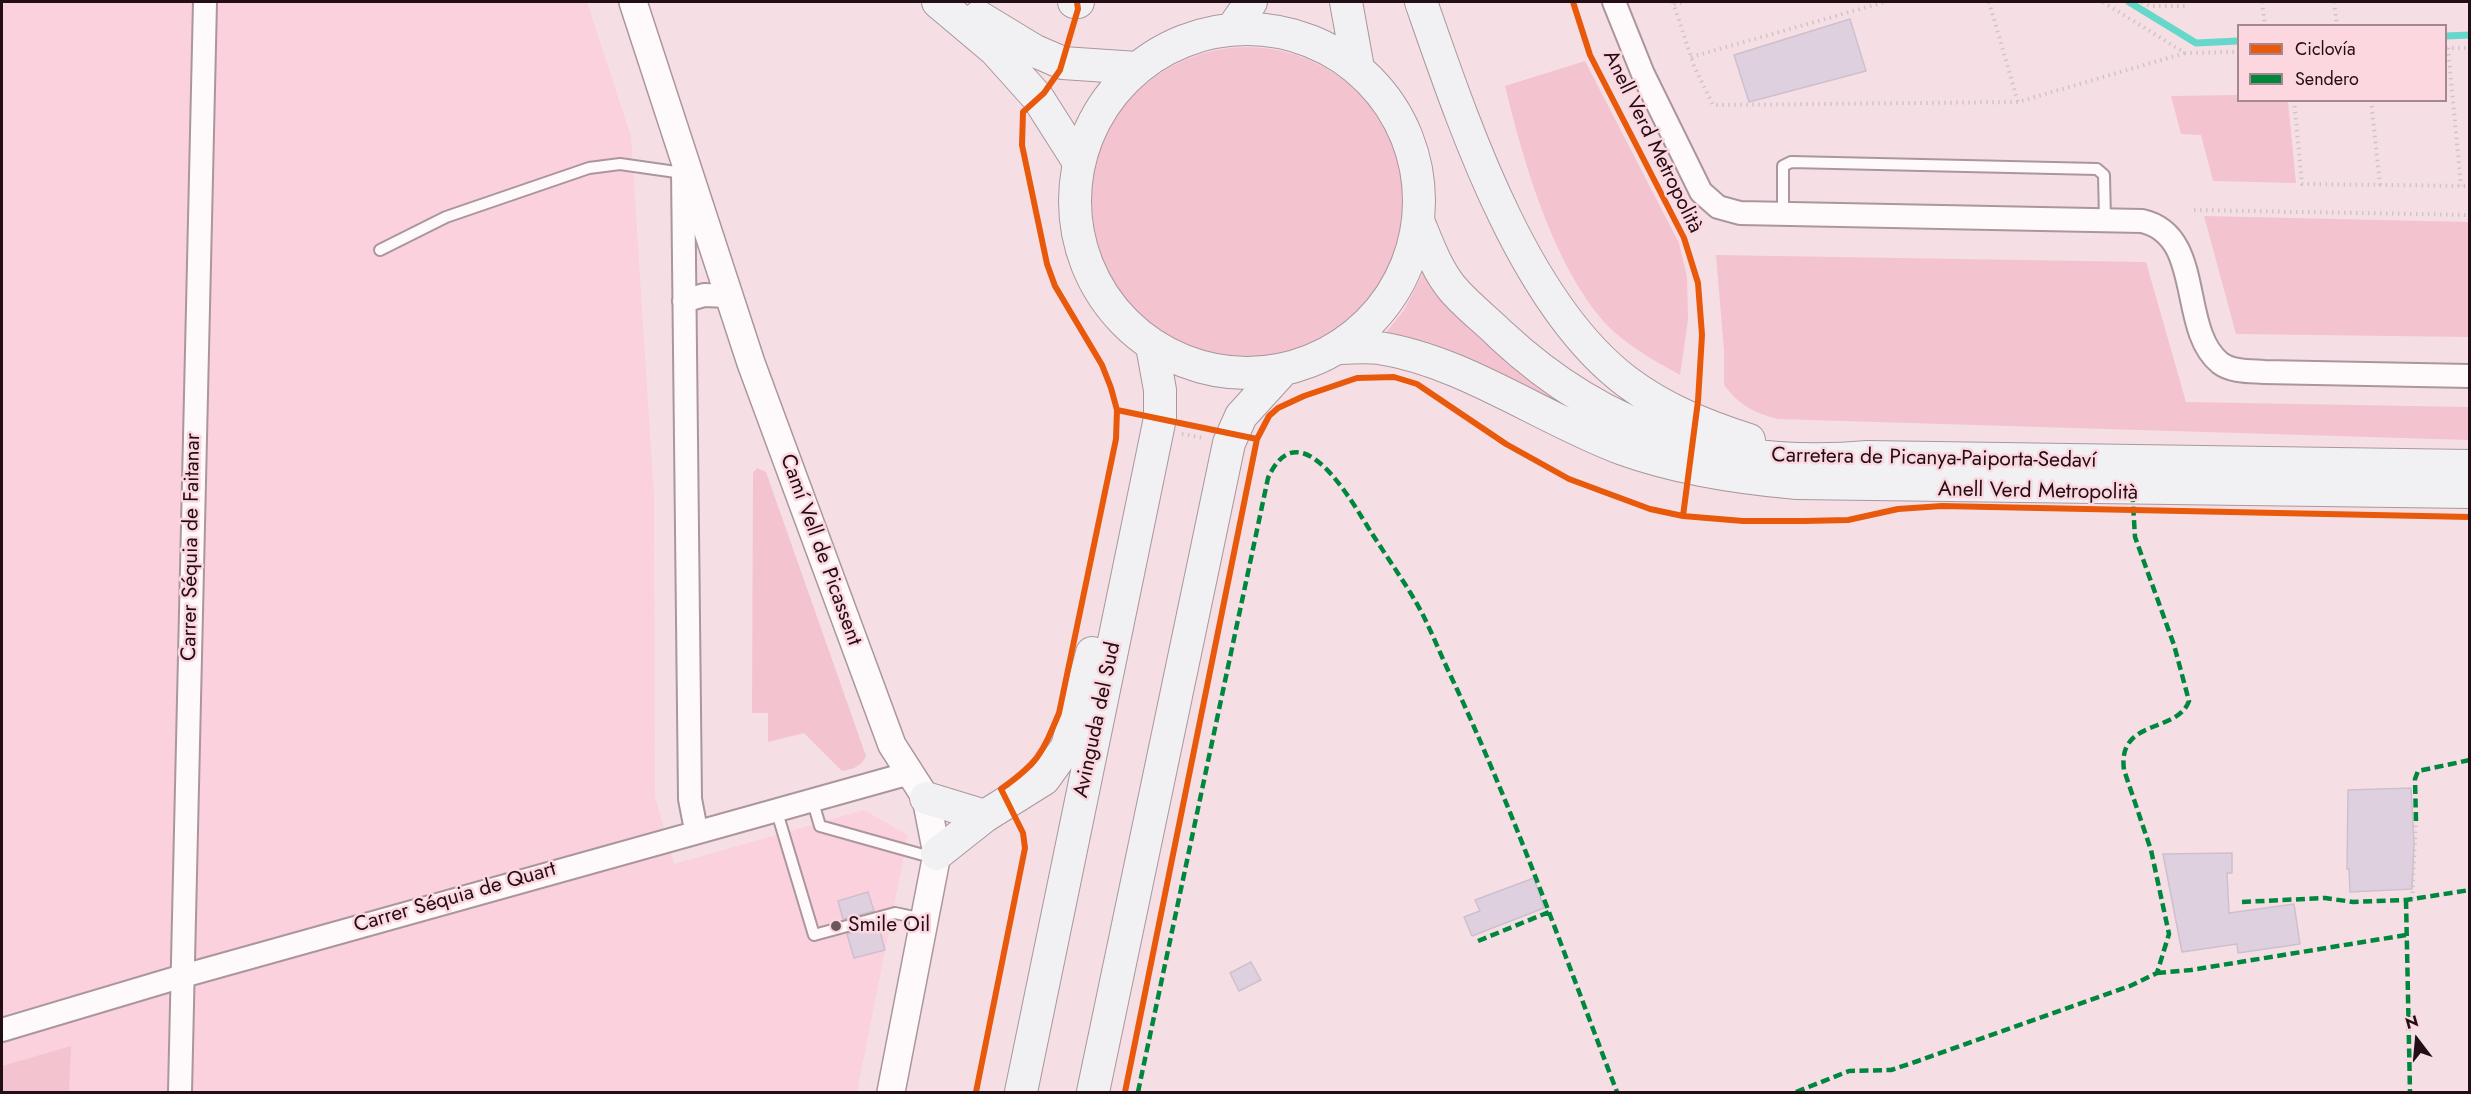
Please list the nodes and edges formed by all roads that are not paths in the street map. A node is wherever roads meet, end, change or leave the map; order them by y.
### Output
1 (205, 2) edge
2 (633, 2) edge
3 (938, 2) edge
4 (951, 2) edge
5 (1251, 2) edge
6 (1346, 2) edge
7 (1420, 2) edge
8 (1614, 2) edge
9 (1232, 29) junction
10 (1137, 68) junction
11 (1358, 68) junction
12 (1078, 161) junction
13 (683, 163) junction
14 (1783, 214) junction
15 (2105, 220) junction
16 (1419, 223) junction
17 (380, 250) dead end
18 (729, 296) junction
19 (684, 301) junction
20 (1152, 346) junction
21 (1338, 348) junction
22 (1282, 371) junction
23 (2469, 376) edge
24 (1868, 457) junction
25 (2469, 466) edge
26 (2469, 492) edge
27 (1144, 499) junction
28 (918, 785) junction
29 (812, 798) junction
30 (776, 808) junction
31 (985, 816) junction
32 (696, 830) junction
33 (937, 856) junction
34 (924, 920) junction
35 (183, 976) junction
36 (2, 1030) edge
37 (180, 1092) edge
38 (891, 1092) edge
39 (1021, 1092) edge
40 (1093, 1092) edge

1 - 35 street, Carrer Séquia de Faitanar
2 - 13 street, Camí Vell de Picassent
3 - 12 main road
4 - 10 main road
5 - 9 main road
6 - 11 main road
7 - 24 main road
8 - 14 street
9 - 10 main road
9 - 11 main road
10 - 12 main road
11 - 16 main road
12 - 20 main road
13 - 17 lane
13 - 18 street, Camí Vell de Picassent
13 - 19 street, Camí Vell de Picassent
14 - 15 street
14 - 15 lane
15 - 23 street
16 - 21 main road
16 - 24 main road, Carretera de Picanya-Paiporta-Sedaví
18 - 19 street
18 - 28 street, Camí Vell de Picassent
19 - 32 street, Camí Vell de Picassent
20 - 22 main road
20 - 27 main road, Avinguda del Sud
21 - 22 main road
21 - 26 main road, Carretera de Picanya-Paiporta-Sedaví
22 - 40 main road
24 - 25 main road, Carretera de Picanya-Paiporta-Sedaví
27 - 31 main road
27 - 39 main road, Avinguda del Sud
28 - 29 street, Carrer Séquia de Quart
28 - 31 main road
28 - 33 street
29 - 30 street, Carrer Séquia de Quart
29 - 33 lane
30 - 32 street, Carrer Séquia de Quart
30 - 34 lane
31 - 33 main road
32 - 35 street, Carrer Séquia de Quart
33 - 34 street
34 - 38 street
35 - 36 street, Carrer Séquia de Quart
35 - 37 street, Carrer Séquia de Faitanar

